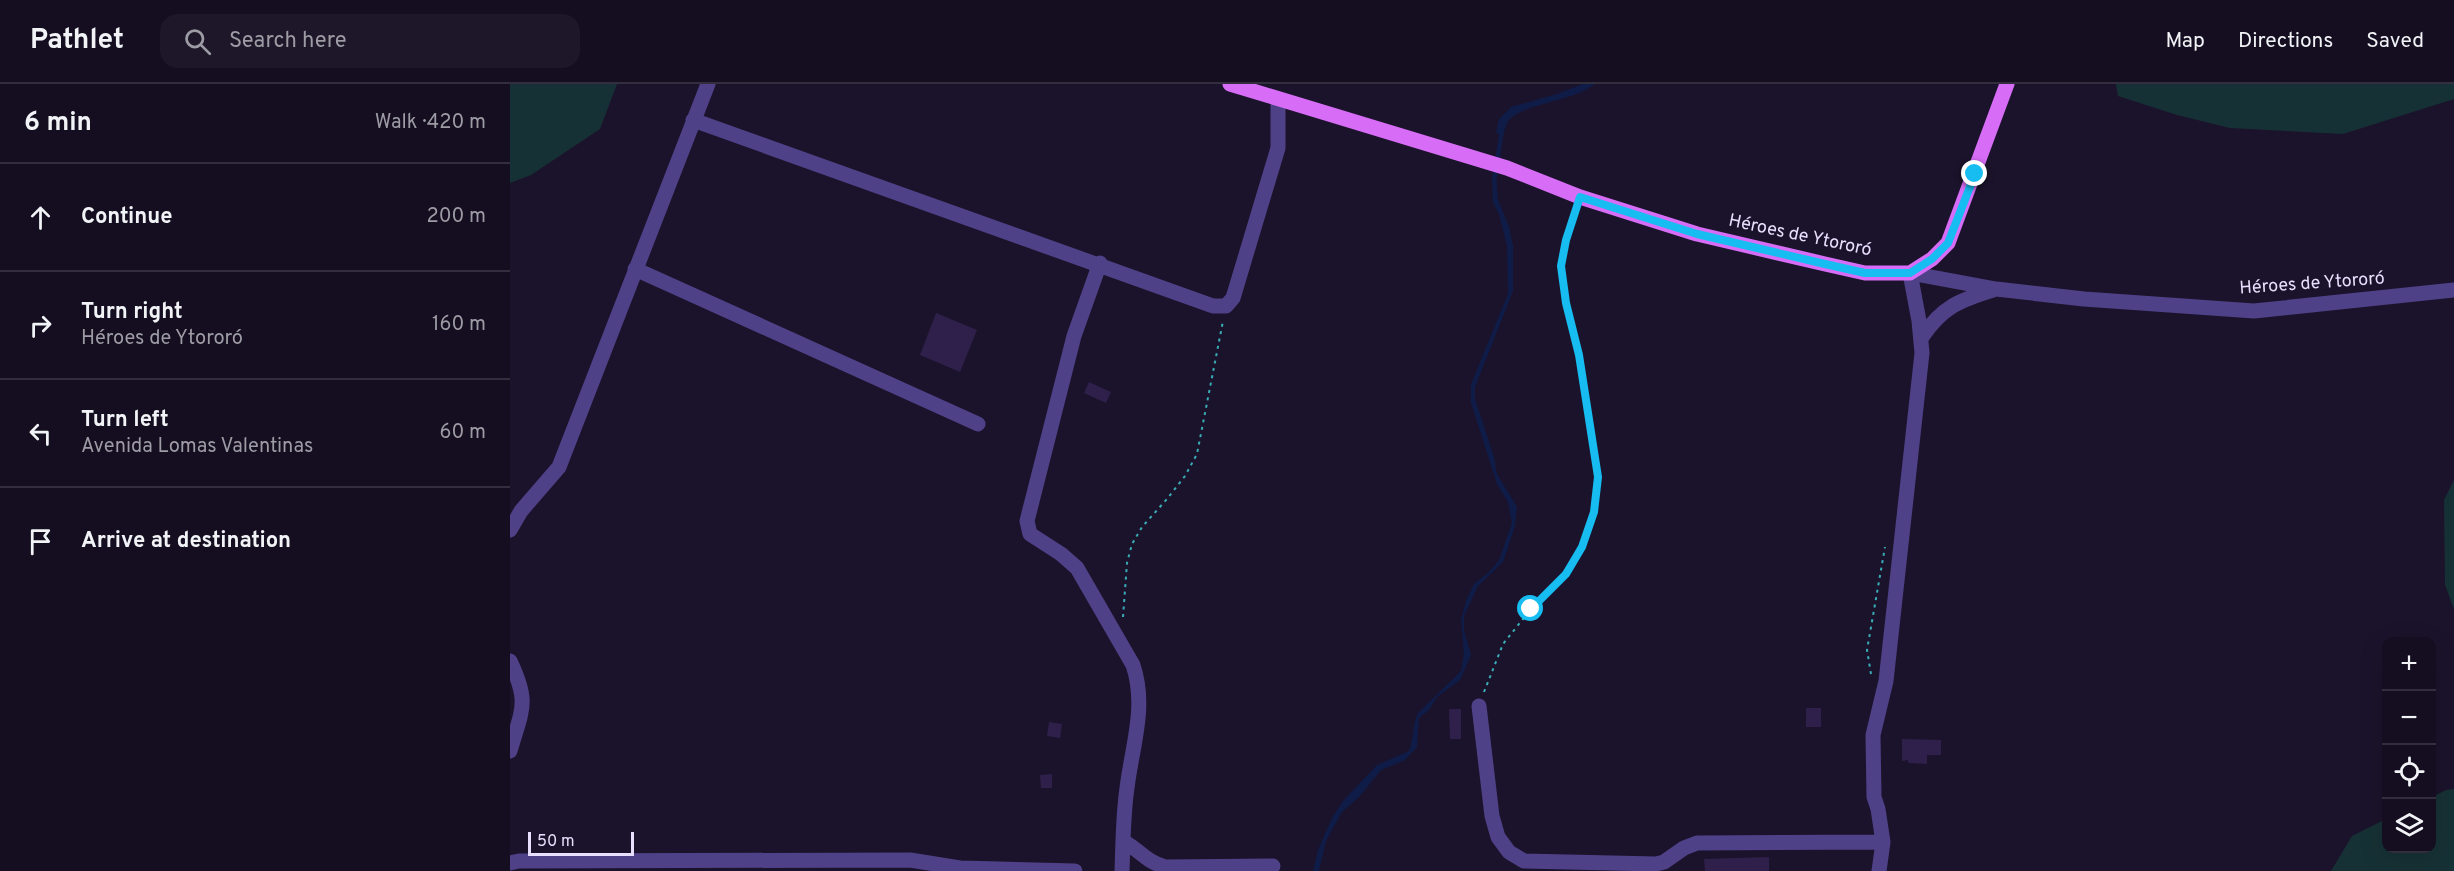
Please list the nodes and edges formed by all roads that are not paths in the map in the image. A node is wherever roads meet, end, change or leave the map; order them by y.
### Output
1 (708, 84) edge
2 (1230, 84) edge
3 (2007, 84) edge
4 (1278, 99) junction
5 (693, 120) junction
6 (1100, 263) junction
7 (635, 268) junction
8 (1910, 273) junction
9 (1996, 289) junction
10 (2454, 290) edge
11 (1922, 337) junction
12 (978, 424) dead end
13 (510, 530) edge
14 (510, 661) edge
15 (1479, 706) road end
16 (510, 752) edge
17 (1124, 842) junction
18 (1883, 842) junction
19 (513, 858) edge
20 (1273, 866) dead end
21 (1075, 871) edge
22 (1122, 871) edge
23 (1879, 871) edge

1 - 5 street
2 - 4 main road, Héroes de Ytororó
3 - 8 main road
4 - 6 street
4 - 8 main road, Héroes de Ytororó
5 - 6 street
5 - 7 street
6 - 17 street
7 - 12 street
7 - 13 street
8 - 9 street, Héroes de Ytororó
8 - 11 street
9 - 10 street, Héroes de Ytororó
9 - 11 street
11 - 18 street
14 - 16 street
15 - 18 street
17 - 20 street
17 - 22 street
18 - 23 street
19 - 21 street

